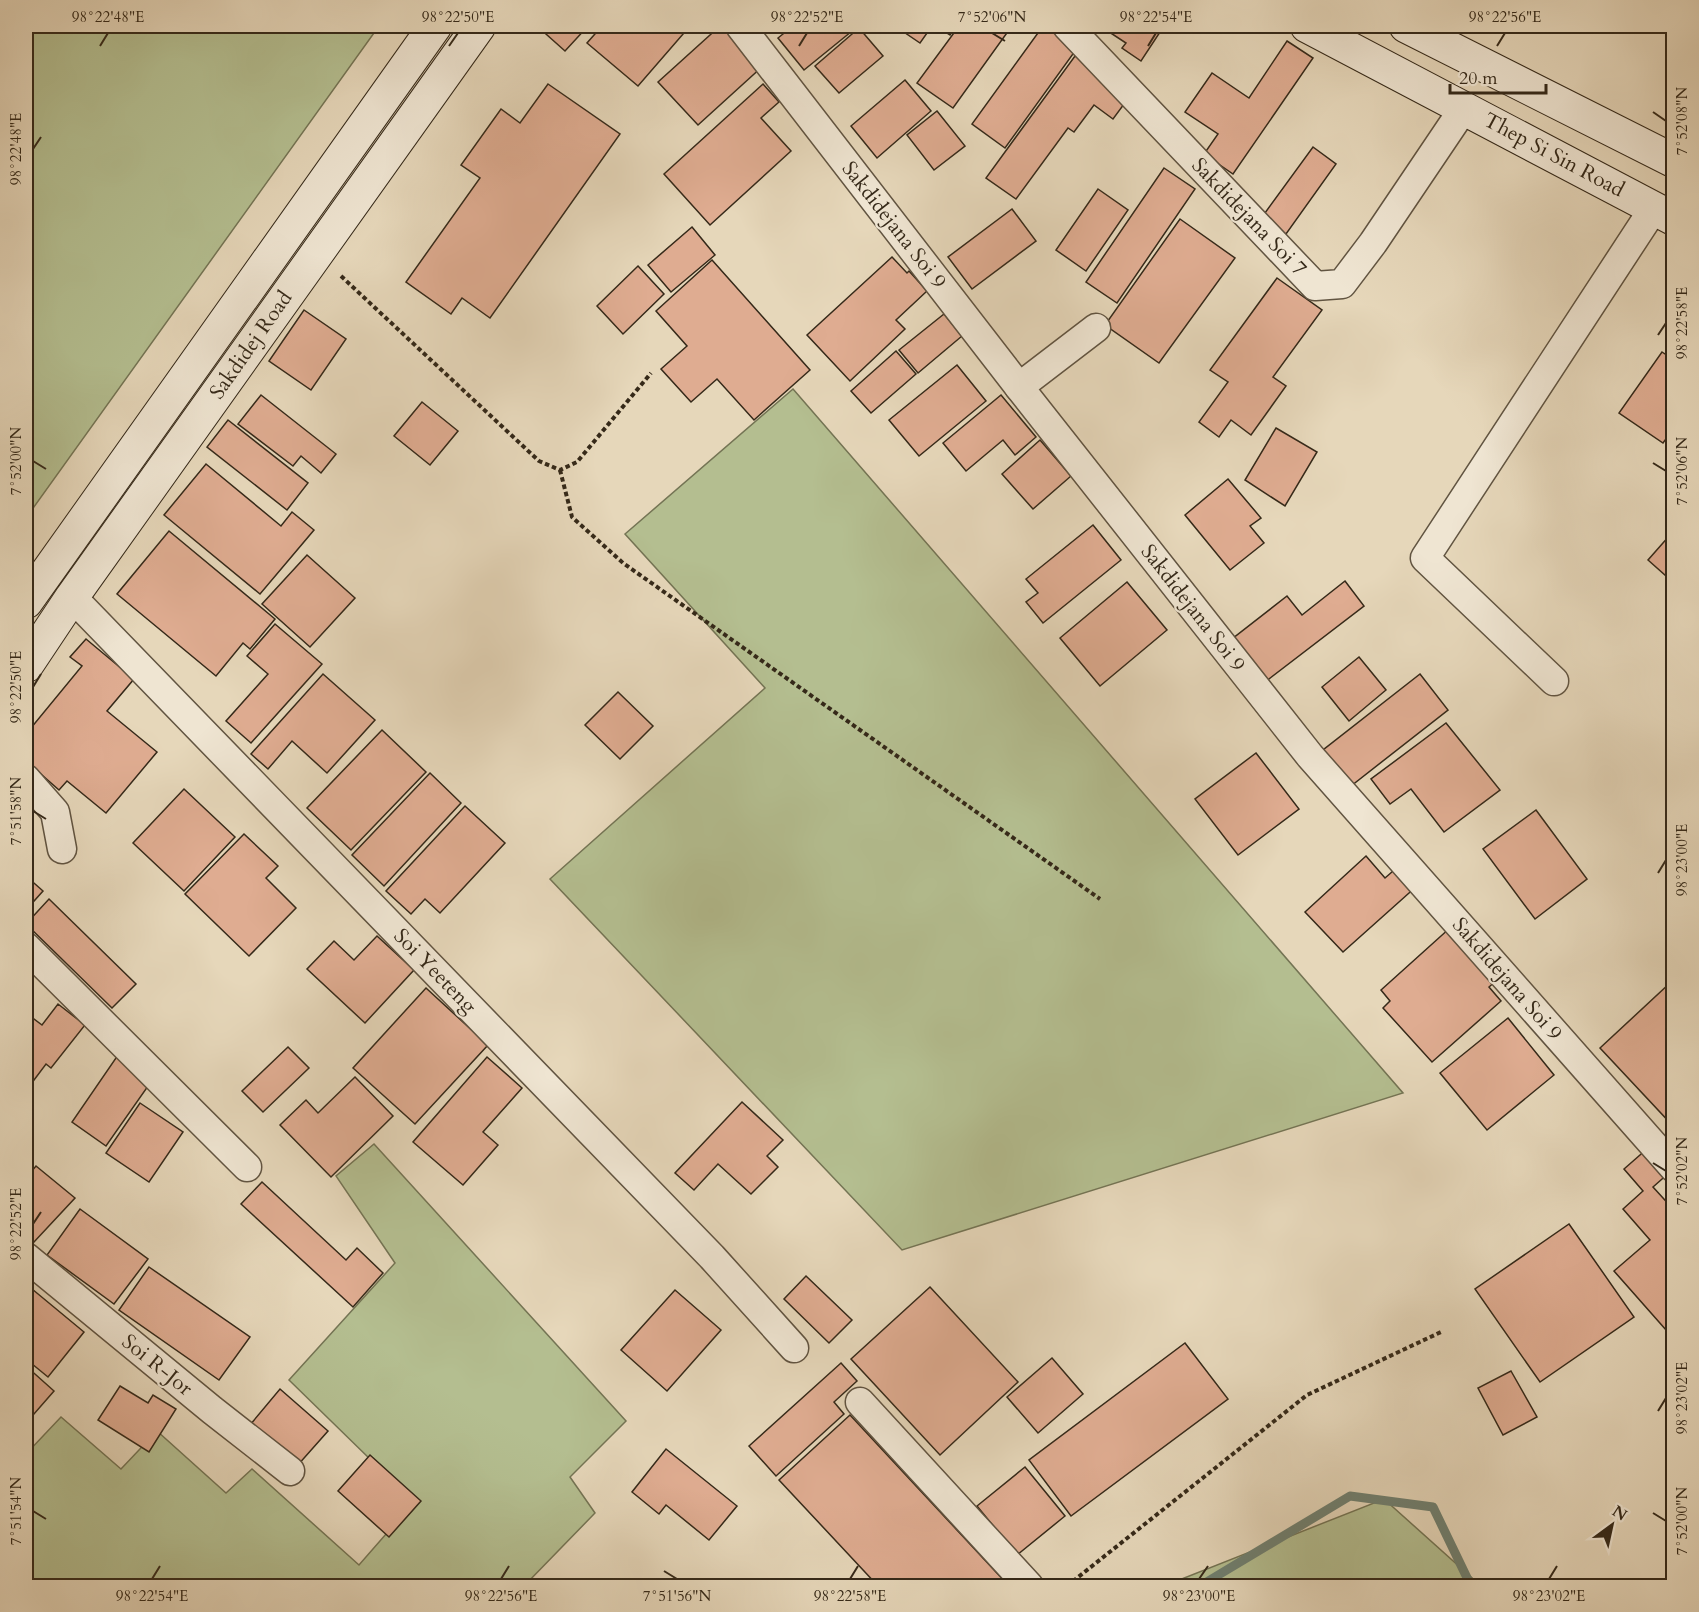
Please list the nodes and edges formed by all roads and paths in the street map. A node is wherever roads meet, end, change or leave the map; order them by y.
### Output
1 (435, 26) edge
2 (479, 26) edge
3 (740, 26) edge
4 (1067, 26) edge
5 (1307, 26) edge
6 (1406, 26) edge
7 (1464, 108) junction
8 (1674, 161) edge
9 (1664, 214) edge
10 (317, 253) junction
11 (1096, 328) dead end
12 (651, 373) dead end
13 (1019, 387) junction
14 (560, 470) junction
15 (72, 597) junction
16 (26, 602) edge
17 (26, 666) edge
18 (1554, 681) dead end
19 (26, 779) edge
20 (62, 849) dead end
21 (1100, 899) dead end
22 (26, 947) edge
23 (248, 1167) dead end
24 (1674, 1168) edge
25 (26, 1257) edge
26 (1441, 1332) dead end
27 (794, 1348) dead end
28 (860, 1402) dead end
29 (290, 1471) dead end
30 (1029, 1587) edge
31 (1067, 1587) edge

1 - 16 main road, Sakdidej Road
2 - 10 main road, Sakdidej Road
3 - 13 street, Sakdidejana Soi 9
4 - 7 street, Sakdidejana Soi 7
5 - 7 main road, Thep Si Sin Road
6 - 8 main road
7 - 9 main road, Thep Si Sin Road
9 - 18 street
10 - 14 path
10 - 15 main road, Sakdidej Road
11 - 13 street
12 - 14 path
13 - 24 street, Sakdidejana Soi 9
14 - 21 path
15 - 17 main road, Sakdidej Road
15 - 27 street, Soi Yeeteng
19 - 20 street
22 - 23 street
25 - 29 street, Soi R-Jor
26 - 31 path
28 - 30 street

